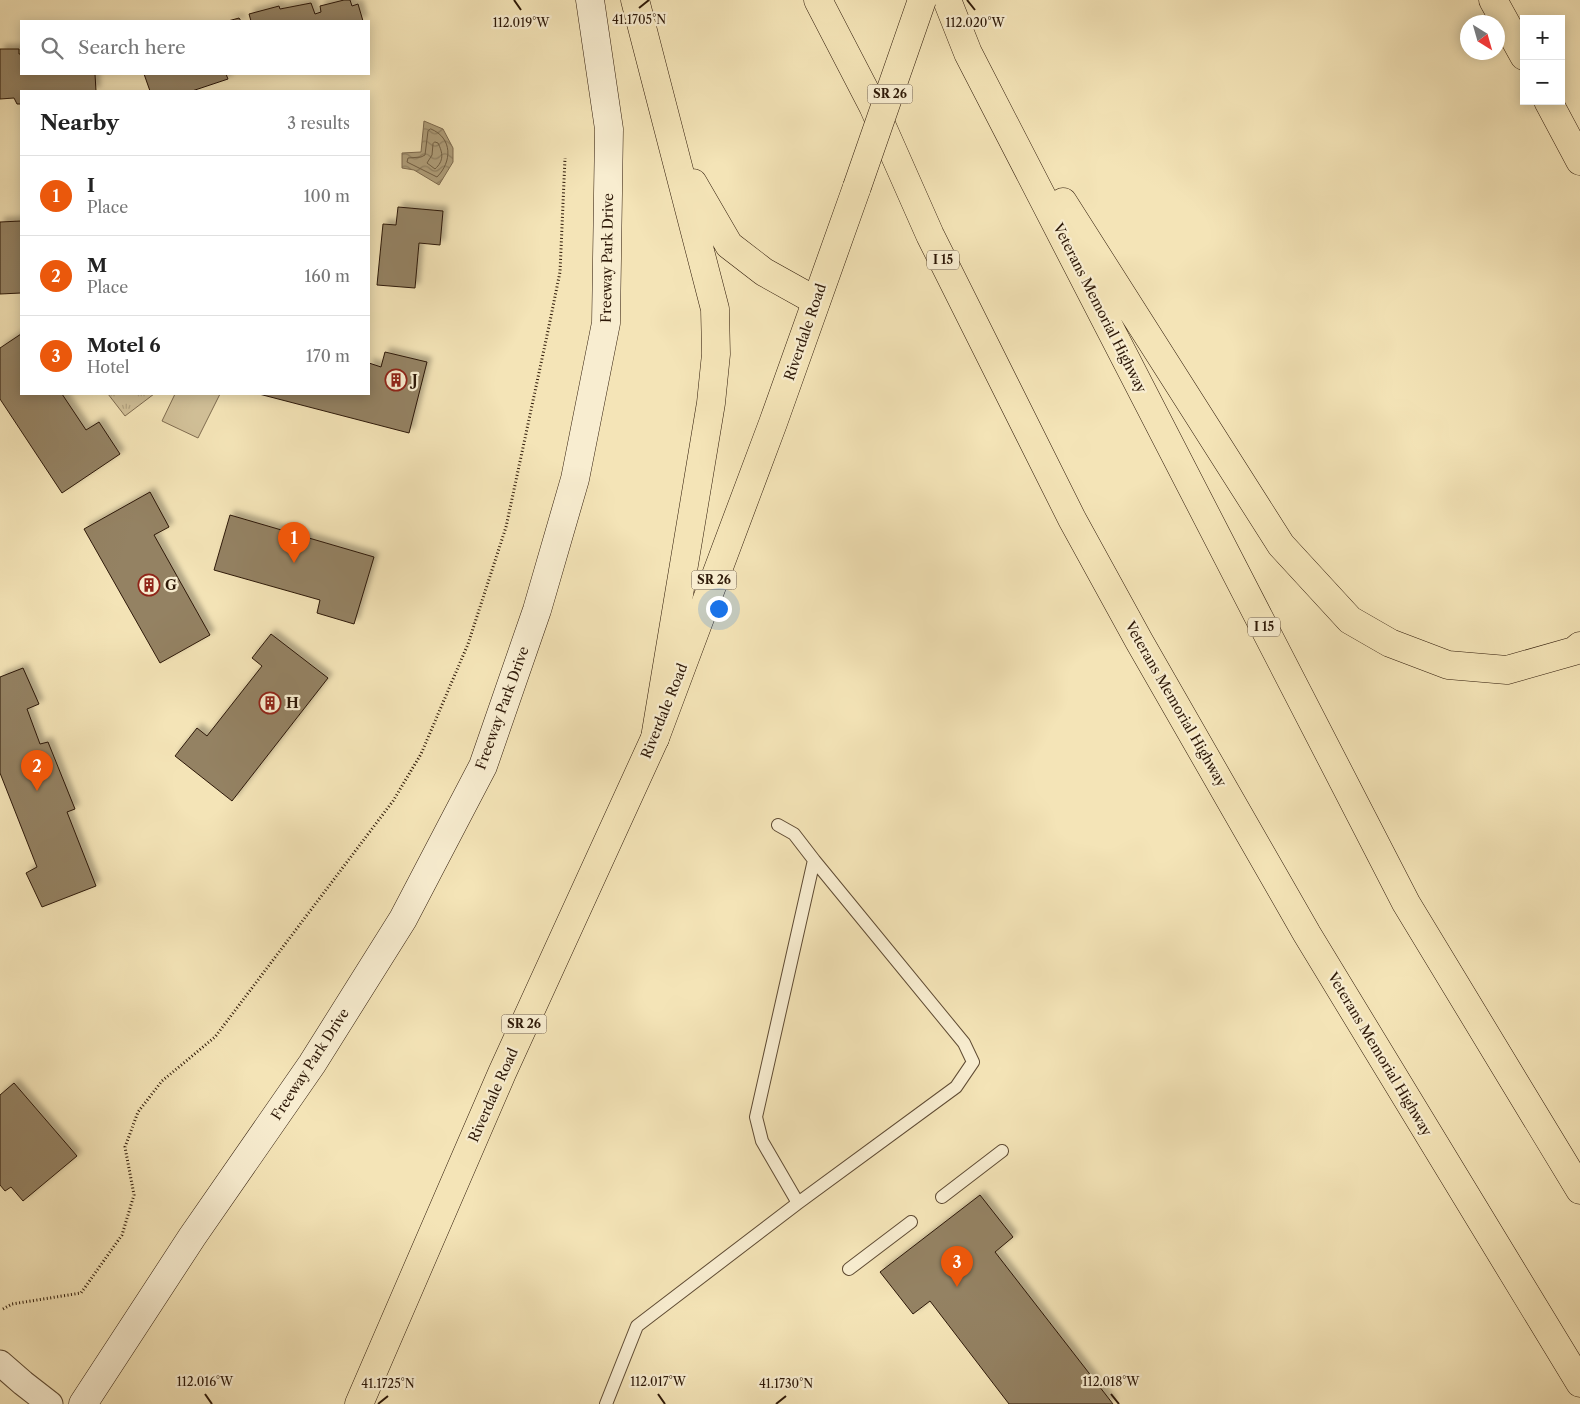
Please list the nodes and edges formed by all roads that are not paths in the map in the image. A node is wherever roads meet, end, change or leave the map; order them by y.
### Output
1 (590, 0) edge
2 (635, 0) edge
3 (818, 0) edge
4 (922, 0) edge
5 (948, 0) edge
6 (1493, 0) edge
7 (1520, 49) edge
8 (968, 53) junction
9 (1550, 105) edge
10 (676, 154) junction
11 (1580, 161) edge
12 (816, 301) junction
13 (1580, 646) edge
14 (655, 738) junction
15 (778, 826) dead end
16 (814, 860) junction
17 (1002, 1151) dead end
18 (1580, 1190) edge
19 (942, 1198) dead end
20 (798, 1202) junction
21 (911, 1222) dead end
22 (849, 1269) dead end
23 (0, 1362) edge
24 (1580, 1382) edge
25 (50, 1404) edge
26 (83, 1404) edge
27 (359, 1404) edge
28 (606, 1404) edge

1 - 26 street, Freeway Park Drive
2 - 10 main road
3 - 24 main road, Veterans Memorial Highway / I 15
4 - 12 main road, Riverdale Road / SR 26, bridge
5 - 8 main road, Veterans Memorial Highway / I 15
6 - 7 main road
8 - 13 main road
8 - 18 main road, Veterans Memorial Highway / I 15
9 - 11 main road
10 - 12 main road
10 - 14 main road
12 - 14 main road, Riverdale Road / SR 26
14 - 27 main road, Riverdale Road / SR 26
15 - 16 lane
16 - 20 lane
16 - 20 lane
17 - 19 lane
20 - 28 lane
21 - 22 lane
23 - 25 street

